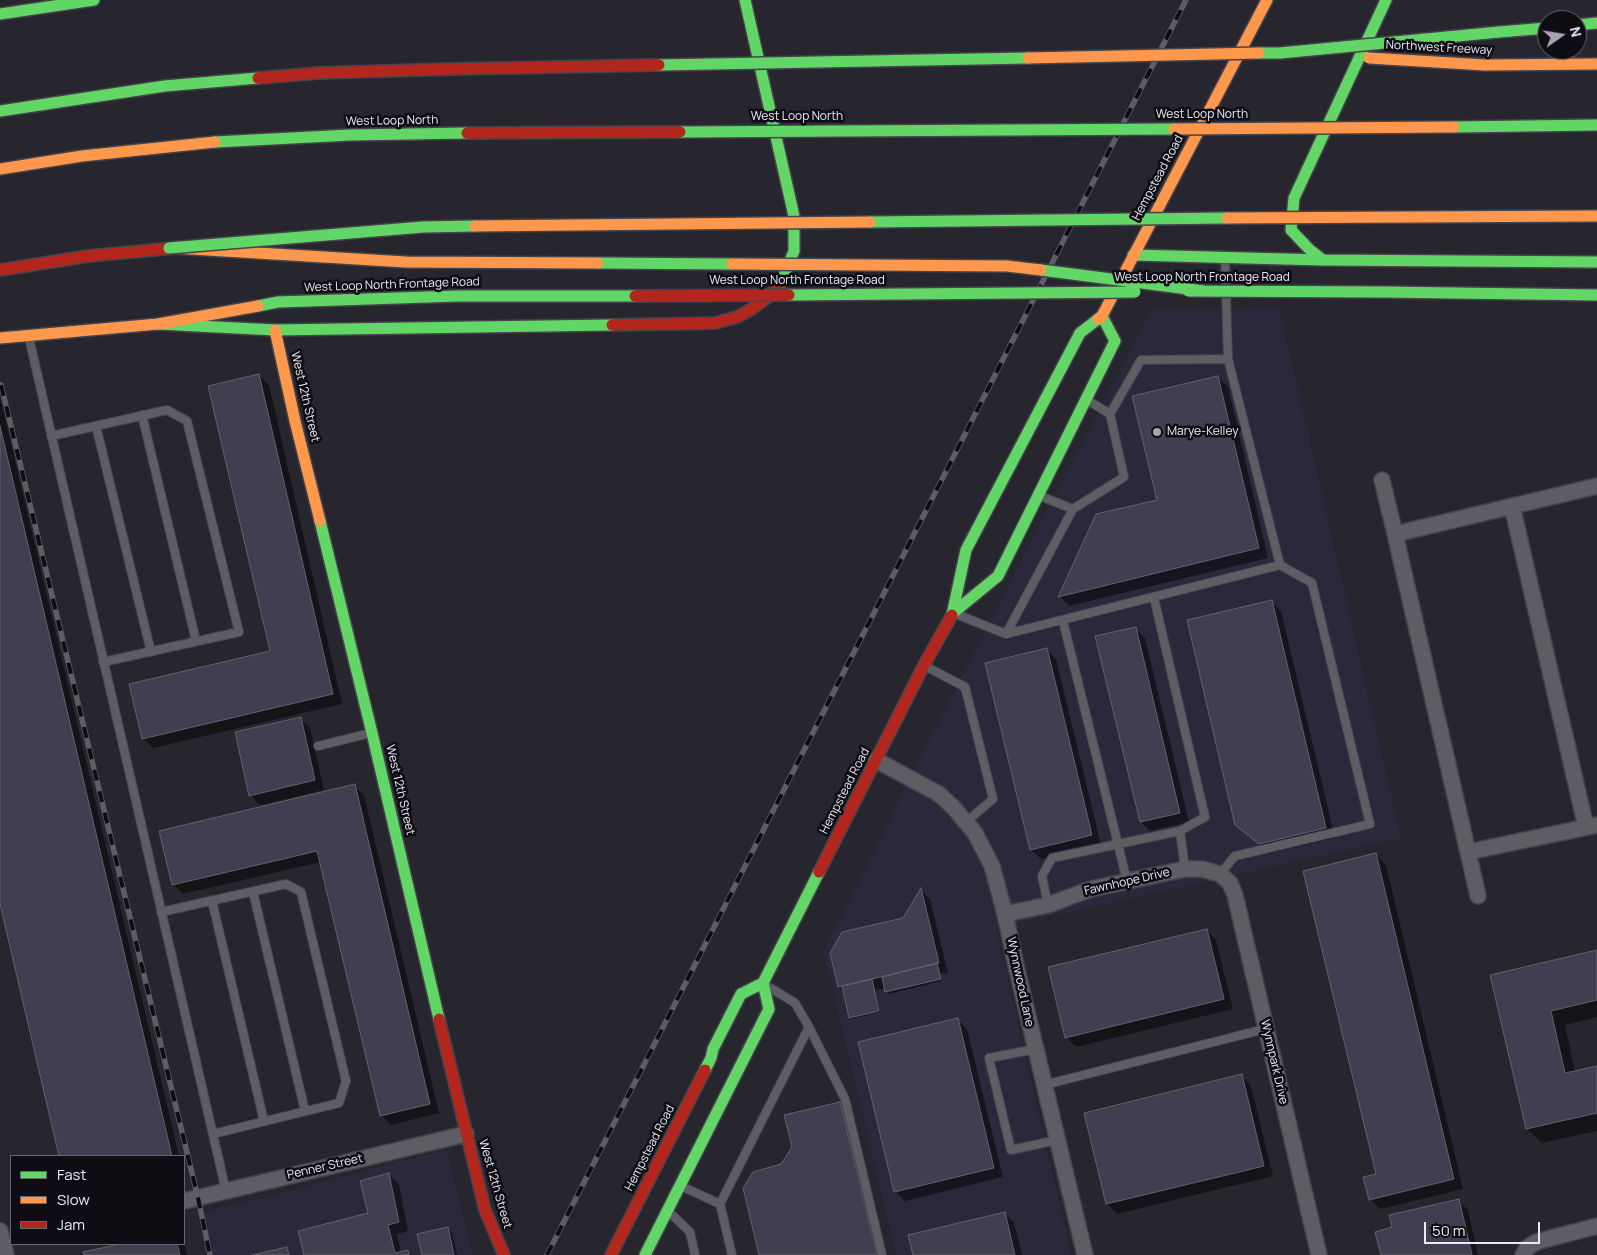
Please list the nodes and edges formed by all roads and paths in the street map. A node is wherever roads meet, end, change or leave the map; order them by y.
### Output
1 (94, 0) edge
2 (745, 0) edge
3 (1267, 0) edge
4 (1386, 0) edge
5 (0, 14) edge
6 (1537, 29) edge
7 (1280, 52) junction
8 (1597, 64) edge
9 (0, 111) edge
10 (1597, 126) edge
11 (0, 169) edge
12 (1597, 216) edge
13 (169, 248) junction
14 (1133, 255) junction
15 (1225, 257) junction
16 (1323, 260) junction
17 (1597, 262) edge
18 (0, 270) edge
19 (1204, 291) junction
20 (1597, 295) edge
21 (1102, 316) junction
22 (158, 324) junction
23 (276, 330) junction
24 (29, 335) junction
25 (0, 338) edge
26 (1228, 359) junction
27 (1085, 399) junction
28 (1110, 414) junction
29 (142, 415) junction
30 (96, 426) junction
31 (51, 436) junction
32 (1382, 480) dead end
33 (1597, 486) edge
34 (1038, 495) junction
35 (1512, 506) junction
36 (1073, 509) junction
37 (1395, 534) junction
38 (1280, 565) junction
39 (1154, 598) junction
40 (953, 613) junction
41 (1063, 620) junction
42 (1006, 634) junction
43 (196, 641) junction
44 (151, 652) junction
45 (104, 662) junction
46 (924, 665) junction
47 (372, 733) junction
48 (318, 746) dead end
49 (876, 760) junction
50 (967, 821) junction
51 (1592, 826) edge
52 (1180, 831) junction
53 (1118, 843) junction
54 (1468, 852) junction
55 (1185, 869) junction
56 (1220, 874) junction
57 (1127, 881) junction
58 (253, 892) junction
59 (1478, 896) dead end
60 (212, 901) junction
61 (1048, 905) junction
62 (162, 912) junction
63 (1005, 914) junction
64 (763, 983) junction
65 (809, 1027) junction
66 (1265, 1029) junction
67 (1036, 1049) junction
68 (1044, 1085) junction
69 (305, 1111) junction
70 (264, 1121) junction
71 (212, 1134) junction
72 (466, 1134) junction
73 (1057, 1140) junction
74 (680, 1186) junction
75 (226, 1191) junction
76 (185, 1201) edge
77 (720, 1204) junction
78 (668, 1211) junction
79 (1597, 1226) edge
80 (504, 1255) edge
81 (611, 1255) edge
82 (645, 1255) edge
83 (695, 1255) edge
84 (732, 1255) edge
85 (882, 1255) edge
86 (1085, 1255) edge
87 (1319, 1255) edge
88 (1523, 1255) edge

1 - 5 main road
2 - 23 main road
3 - 14 main road, Hempstead Road
4 - 16 main road
6 - 7 main road, bridge
7 - 8 main road, Northwest Freeway, bridge
7 - 9 main road, bridge
10 - 11 main road, West Loop North, bridge
12 - 13 main road, bridge
13 - 18 main road
13 - 19 main road, bridge
14 - 15 main road
14 - 21 main road, Hempstead Road
15 - 16 main road
15 - 26 lane
16 - 17 main road
19 - 20 main road, West Loop North Frontage Road, bridge
19 - 22 main road, West Loop North Frontage Road, bridge
21 - 27 main road, Hempstead Road
21 - 40 main road, Hempstead Road
22 - 23 main road
22 - 24 main road, West Loop North Frontage Road
23 - 47 main road, West 12th Street
24 - 25 main road, West Loop North Frontage Road
24 - 31 lane
26 - 28 lane
26 - 38 lane
27 - 28 lane
27 - 34 main road, Hempstead Road
28 - 36 lane
29 - 30 lane
29 - 43 lane
29 - 43 lane
30 - 31 lane
30 - 44 lane
31 - 45 lane
32 - 37 street
33 - 35 street
34 - 36 lane
34 - 40 main road, Hempstead Road
35 - 37 street
35 - 51 street
36 - 42 lane
37 - 54 street
38 - 39 lane
38 - 56 lane
39 - 41 lane
39 - 52 lane
40 - 42 lane
40 - 46 main road, Hempstead Road
41 - 42 lane
41 - 53 lane
43 - 44 lane
44 - 45 lane
45 - 62 lane
46 - 49 main road, Hempstead Road
46 - 50 lane
47 - 48 lane
47 - 72 main road, West 12th Street
49 - 50 street, Wynnwood Lane
49 - 64 main road, Hempstead Road
50 - 63 street, Wynnwood Lane
51 - 54 street
52 - 53 lane
52 - 55 lane
53 - 57 lane
53 - 61 lane
54 - 59 street
55 - 56 street, Fawnhope Drive
55 - 57 street, Fawnhope Drive
56 - 66 street, Wynnpark Drive
57 - 61 street, Fawnhope Drive
58 - 60 lane
58 - 69 lane
58 - 69 lane
60 - 62 lane
60 - 70 lane
61 - 63 street, Fawnhope Drive
62 - 71 lane
63 - 67 street, Wynnwood Lane
64 - 65 lane
64 - 74 main road
64 - 81 main road, Hempstead Road
65 - 77 lane
65 - 85 lane
66 - 68 lane
66 - 87 street, Wynnpark Drive
67 - 68 street, Wynnwood Lane
67 - 73 lane
68 - 73 street, Wynnwood Lane
69 - 70 lane
70 - 71 lane
71 - 75 lane
72 - 75 street, Penner Street
72 - 80 main road, West 12th Street
73 - 86 street, Wynnwood Lane
74 - 77 lane
74 - 78 main road
75 - 76 street, Penner Street
77 - 84 lane
78 - 82 main road
78 - 83 lane
79 - 88 street

